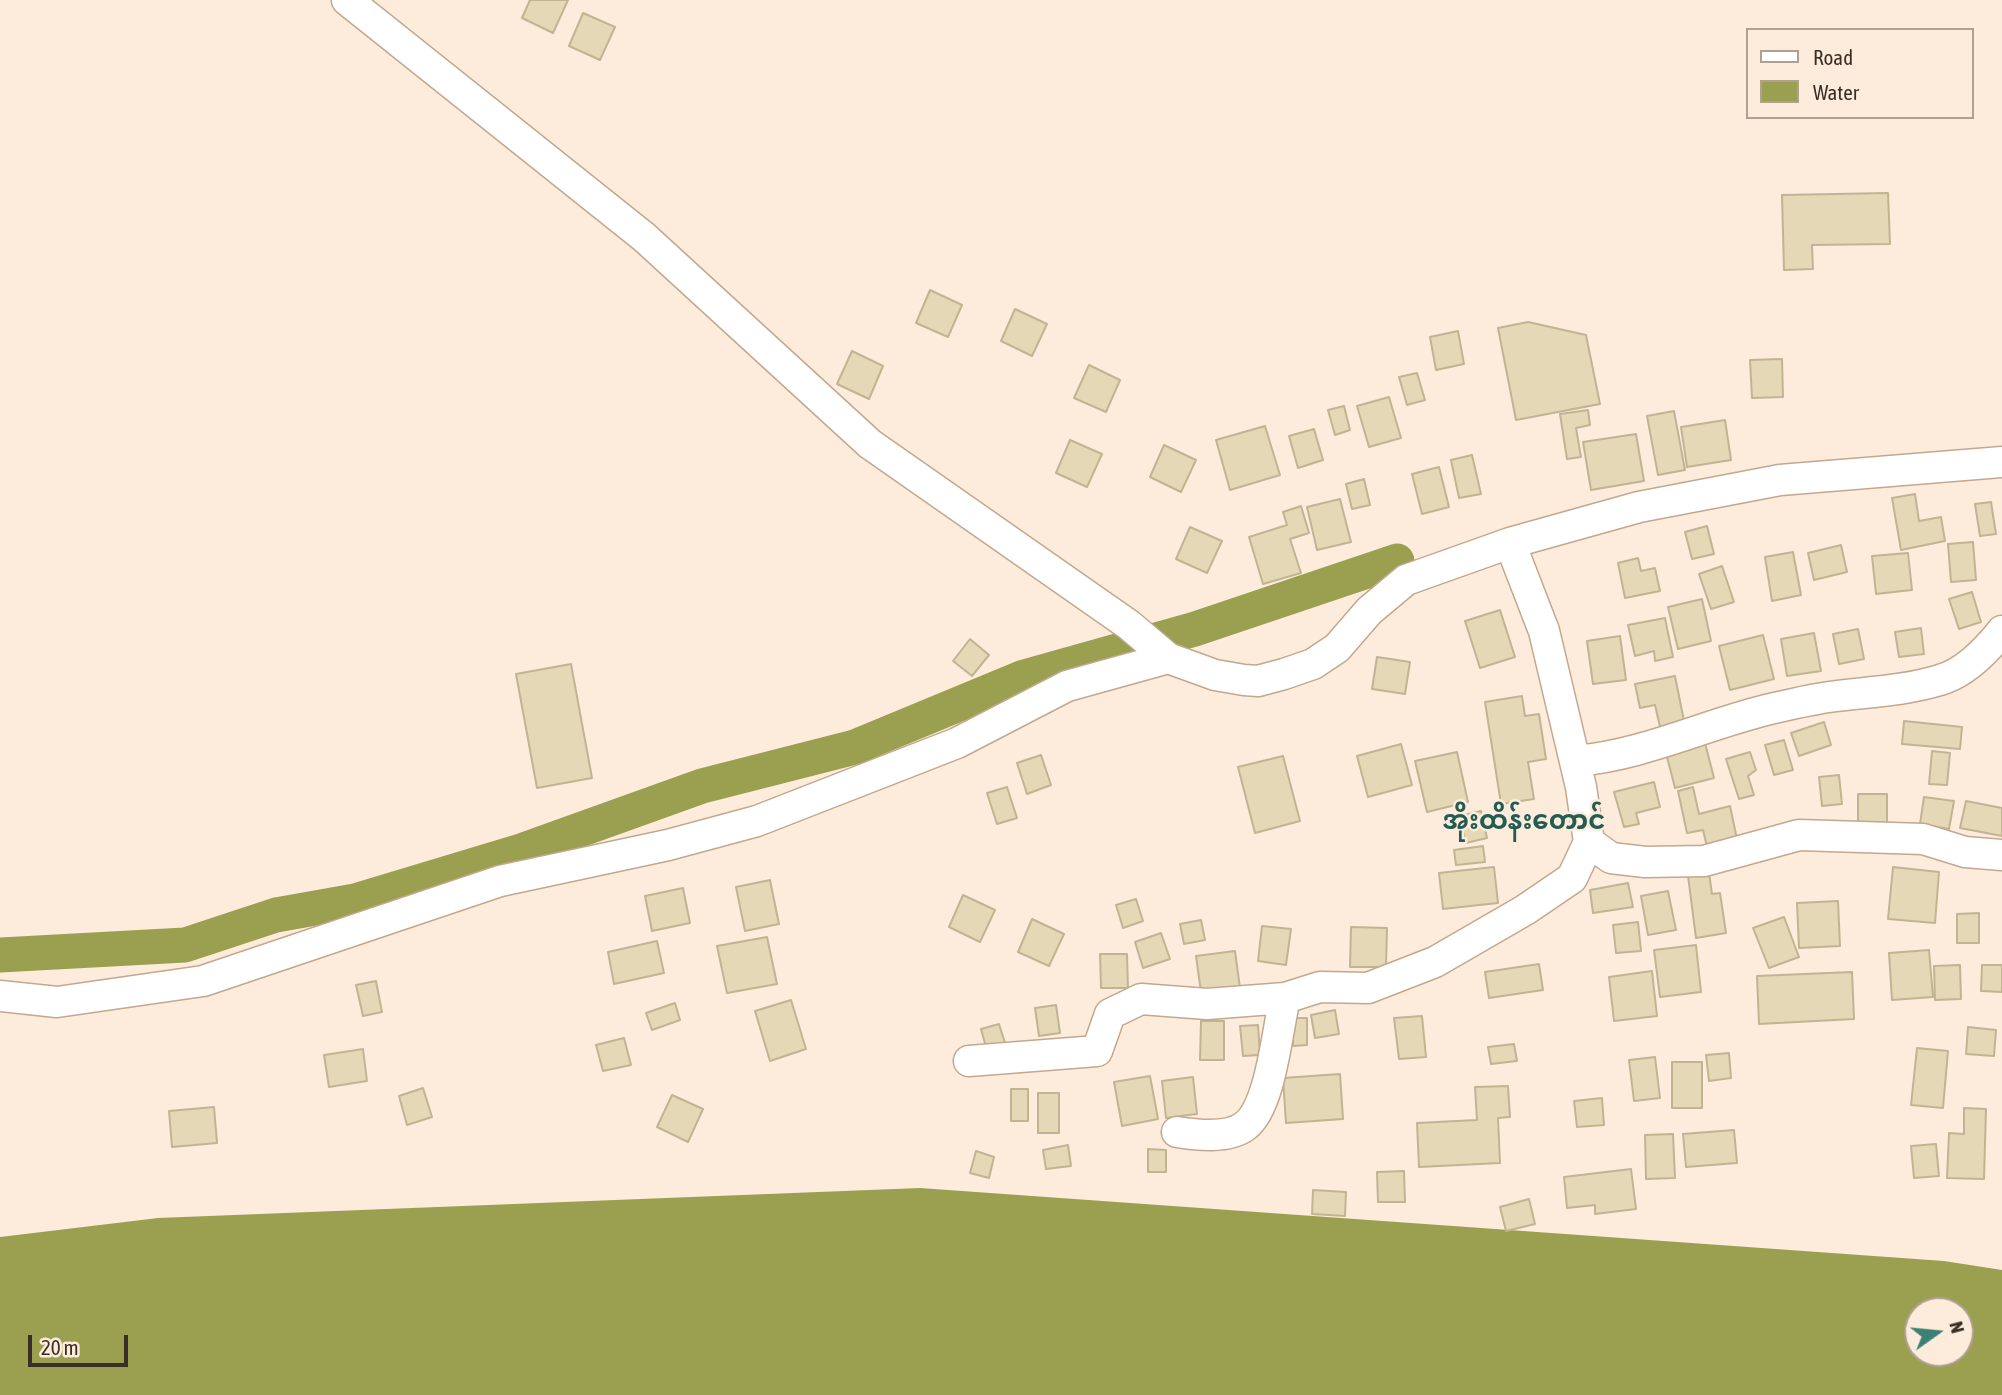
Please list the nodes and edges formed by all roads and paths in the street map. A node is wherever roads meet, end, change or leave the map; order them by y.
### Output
1 (347, 0) edge
2 (2002, 463) edge
3 (1510, 543) junction
4 (2002, 631) edge
5 (1168, 658) junction
6 (1576, 761) junction
7 (1589, 842) junction
8 (2002, 855) edge
9 (0, 996) edge
10 (1284, 998) junction
11 (969, 1061) dead end
12 (1177, 1132) dead end

1 - 5 street
2 - 3 street
3 - 5 street
3 - 6 street
4 - 6 street
5 - 9 street
6 - 7 street
7 - 8 street
7 - 10 street
10 - 11 street
10 - 12 street

